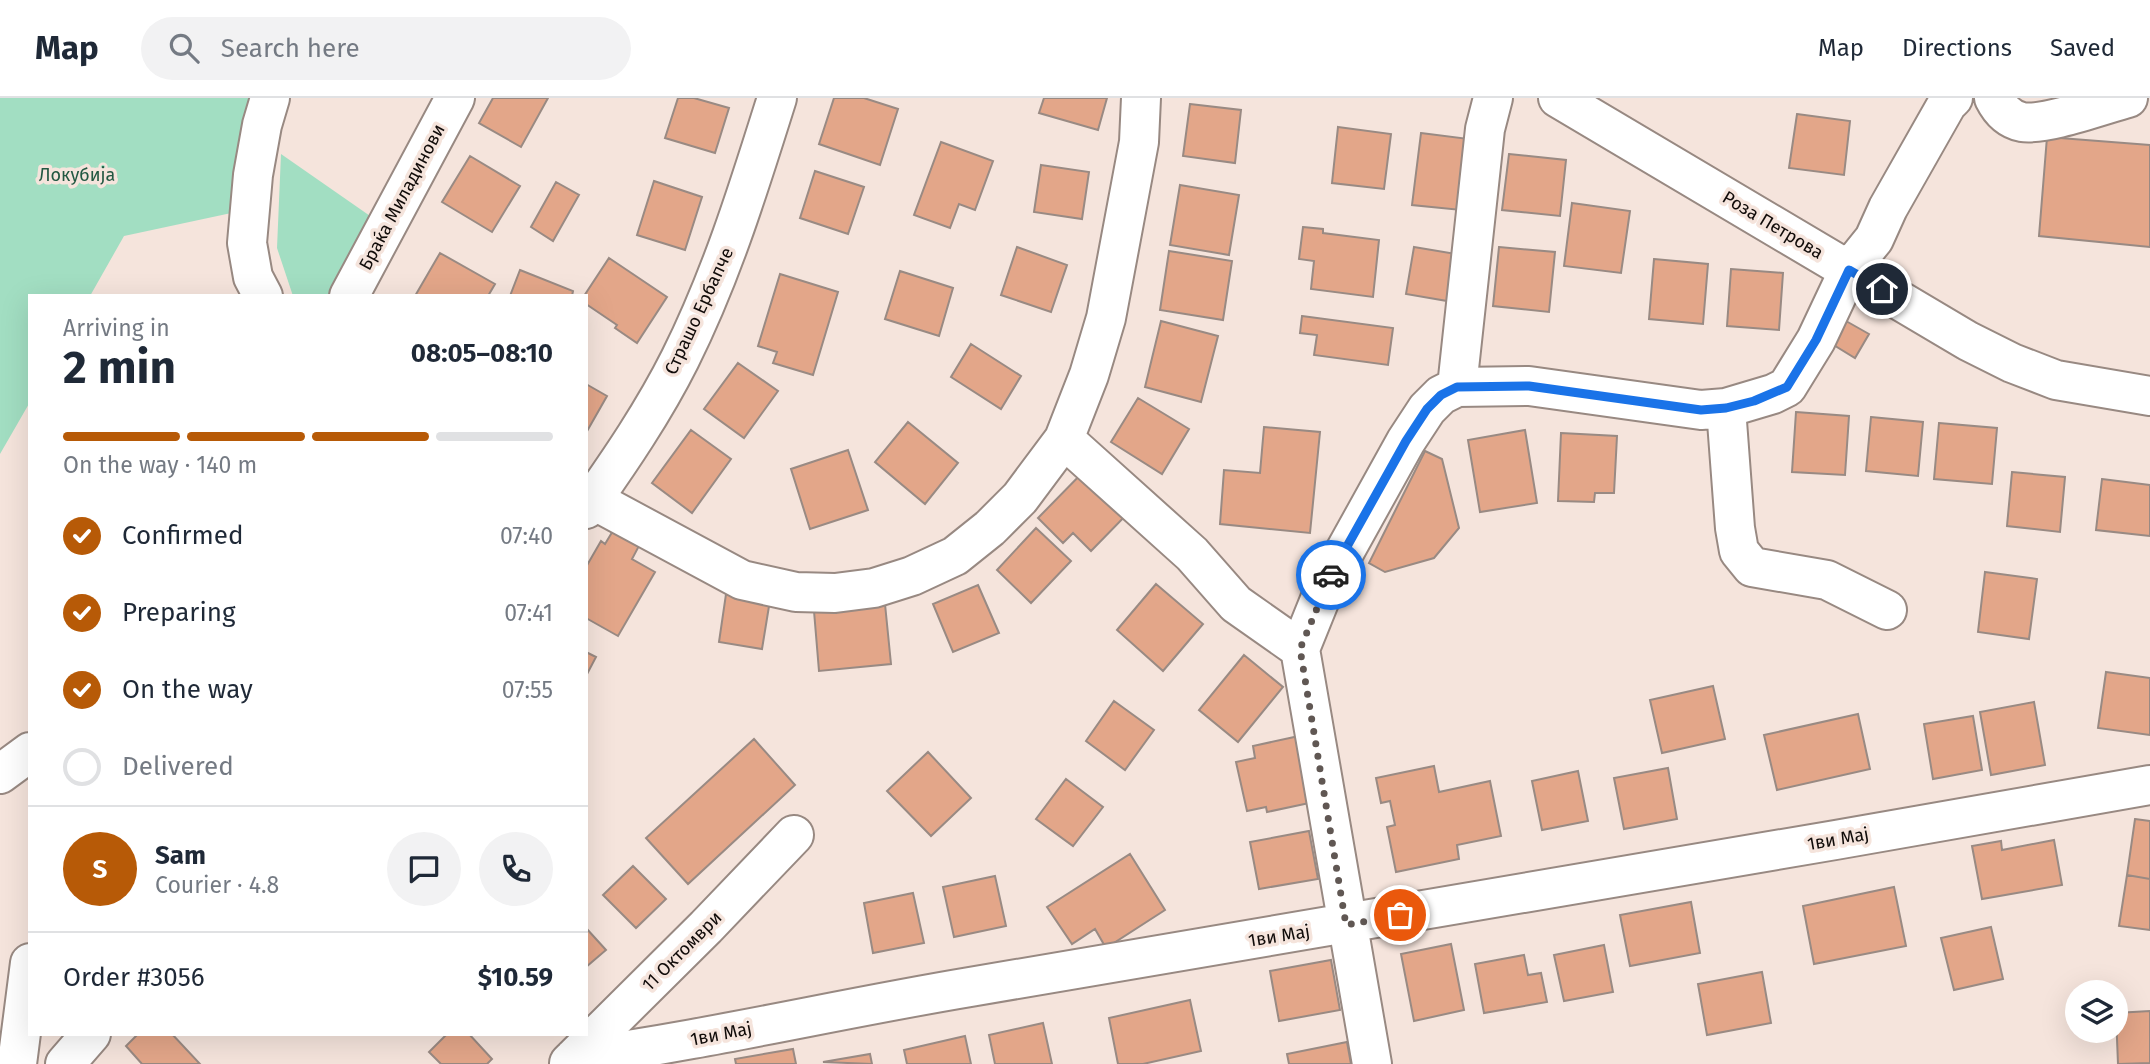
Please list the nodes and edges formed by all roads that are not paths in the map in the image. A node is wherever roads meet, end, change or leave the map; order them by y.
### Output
1 (270, 98) edge
2 (455, 98) edge
3 (777, 98) edge
4 (1141, 98) edge
5 (1493, 98) edge
6 (1558, 98) edge
7 (1953, 98) edge
8 (1994, 98) edge
9 (2128, 98) edge
10 (1849, 270) junction
11 (262, 294) edge
12 (350, 294) edge
13 (1457, 387) junction
14 (2150, 396) edge
15 (1726, 408) junction
16 (1064, 439) junction
17 (588, 501) edge
18 (1887, 610) dead end
19 (1300, 649) junction
20 (28, 753) edge
21 (0, 774) edge
22 (2150, 785) edge
23 (794, 835) dead end
24 (1346, 925) junction
25 (28, 979) edge
26 (89, 1036) edge
27 (571, 1061) edge
28 (17, 1064) edge
29 (65, 1064) edge
30 (1372, 1064) edge

1 - 11 street
2 - 12 street, Браќа Миладинови
3 - 17 street, Страшо Ербапче
4 - 16 street
5 - 13 street
6 - 10 street, Роза Петрова
7 - 10 street
8 - 9 street
10 - 14 street, Роза Петрова
10 - 15 street
13 - 15 street
13 - 19 street
15 - 18 street
16 - 17 street
16 - 19 street
19 - 24 street
20 - 21 street
22 - 24 street, 1ви Мај
23 - 27 street, 11 Октомври
24 - 27 street, 1ви Мај
24 - 30 street
25 - 28 street
26 - 29 street

